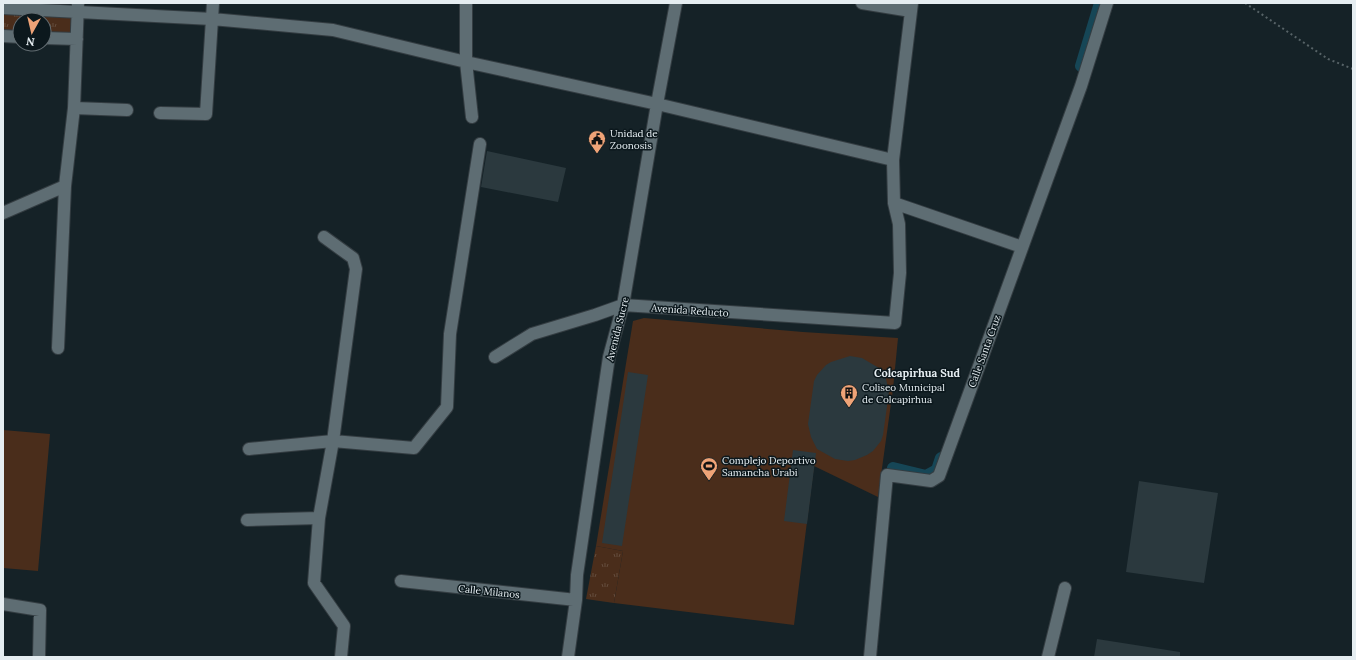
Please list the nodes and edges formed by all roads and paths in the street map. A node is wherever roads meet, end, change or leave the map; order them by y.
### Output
1 (213, 3) edge
2 (466, 3) edge
3 (676, 3) edge
4 (862, 3) edge
5 (1107, 3) edge
6 (1245, 3) edge
7 (911, 7) edge
8 (3, 8) edge
9 (78, 8) edge
10 (212, 19) junction
11 (52, 38) edge
12 (77, 39) junction
13 (466, 62) junction
14 (1353, 69) edge
15 (657, 104) junction
16 (74, 108) junction
17 (127, 110) dead end
18 (160, 112) dead end
19 (472, 118) dead end
20 (480, 144) dead end
21 (893, 160) junction
22 (65, 186) junction
23 (894, 203) junction
24 (3, 213) edge
25 (324, 237) dead end
26 (1022, 247) junction
27 (623, 305) junction
28 (58, 348) dead end
29 (496, 357) dead end
30 (333, 441) junction
31 (249, 449) dead end
32 (318, 518) junction
33 (247, 520) dead end
34 (401, 581) dead end
35 (1065, 588) dead end
36 (576, 600) junction
37 (3, 604) edge
38 (39, 657) edge
39 (341, 657) edge
40 (568, 657) edge
41 (870, 657) edge
42 (1048, 657) edge

1 - 10 street
2 - 13 street
3 - 15 street, Avenida Sucre
4 - 7 street
5 - 26 street, Calle Santa Cruz
6 - 14 path
7 - 21 street
8 - 9 street
9 - 10 street
9 - 12 street
10 - 13 street
10 - 18 street
11 - 12 street
12 - 16 street
13 - 15 street
13 - 19 street
15 - 21 street
15 - 27 street, Avenida Sucre
16 - 17 street
16 - 22 street
20 - 30 street
21 - 23 street
22 - 24 street
22 - 28 street
23 - 26 street
23 - 27 street, Avenida Reducto
25 - 30 street
26 - 41 street, Calle Santa Cruz
27 - 29 street, Avenida Reducto
27 - 36 street, Avenida Sucre
30 - 31 street
30 - 32 street
32 - 33 street
32 - 39 street
34 - 36 street, Calle Milanos
35 - 42 street
36 - 40 street, Avenida Sucre
37 - 38 street

